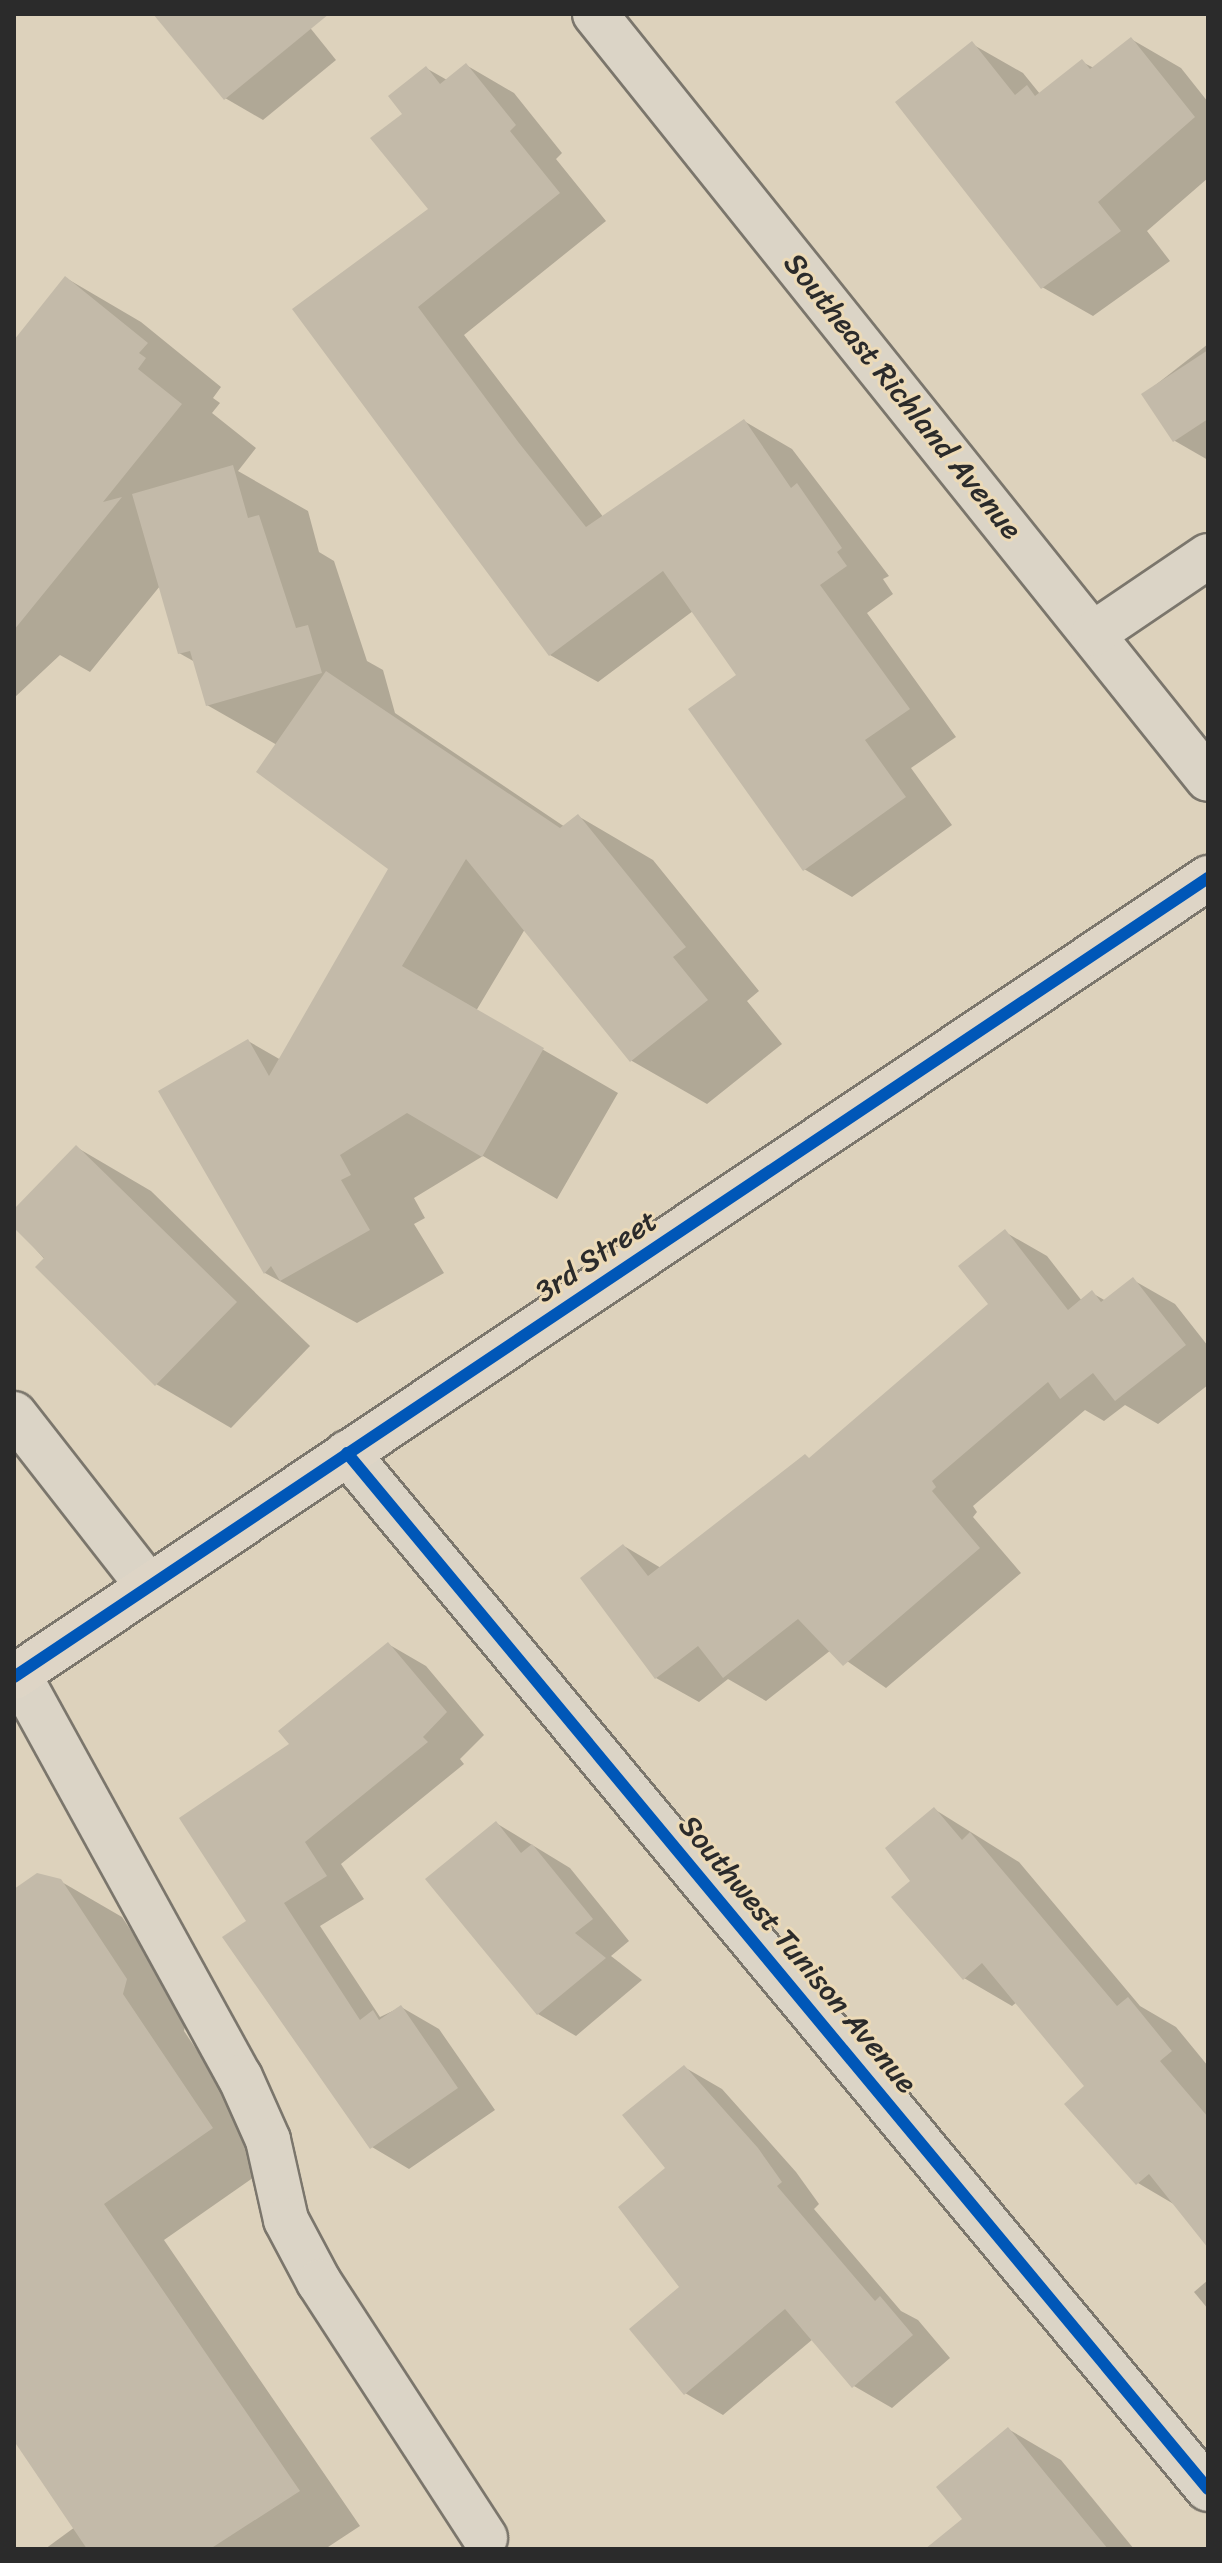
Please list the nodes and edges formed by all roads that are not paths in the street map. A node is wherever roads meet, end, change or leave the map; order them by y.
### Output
1 (595, 14) edge
2 (1208, 556) edge
3 (1093, 634) junction
4 (1208, 779) edge
5 (1208, 878) edge
6 (14, 1414) edge
7 (347, 1453) junction
8 (149, 1587) junction
9 (16, 1675) edge
10 (1208, 2489) edge
11 (485, 2538) dead end

1 - 3 street, Southeast Richland Avenue
2 - 3 street
3 - 4 street, Southeast Richland Avenue
5 - 7 highway, 3rd Street
6 - 8 street
7 - 8 highway, 3rd Street
7 - 10 street, Southwest Tunison Avenue
8 - 9 highway, 3rd Street
9 - 11 street

